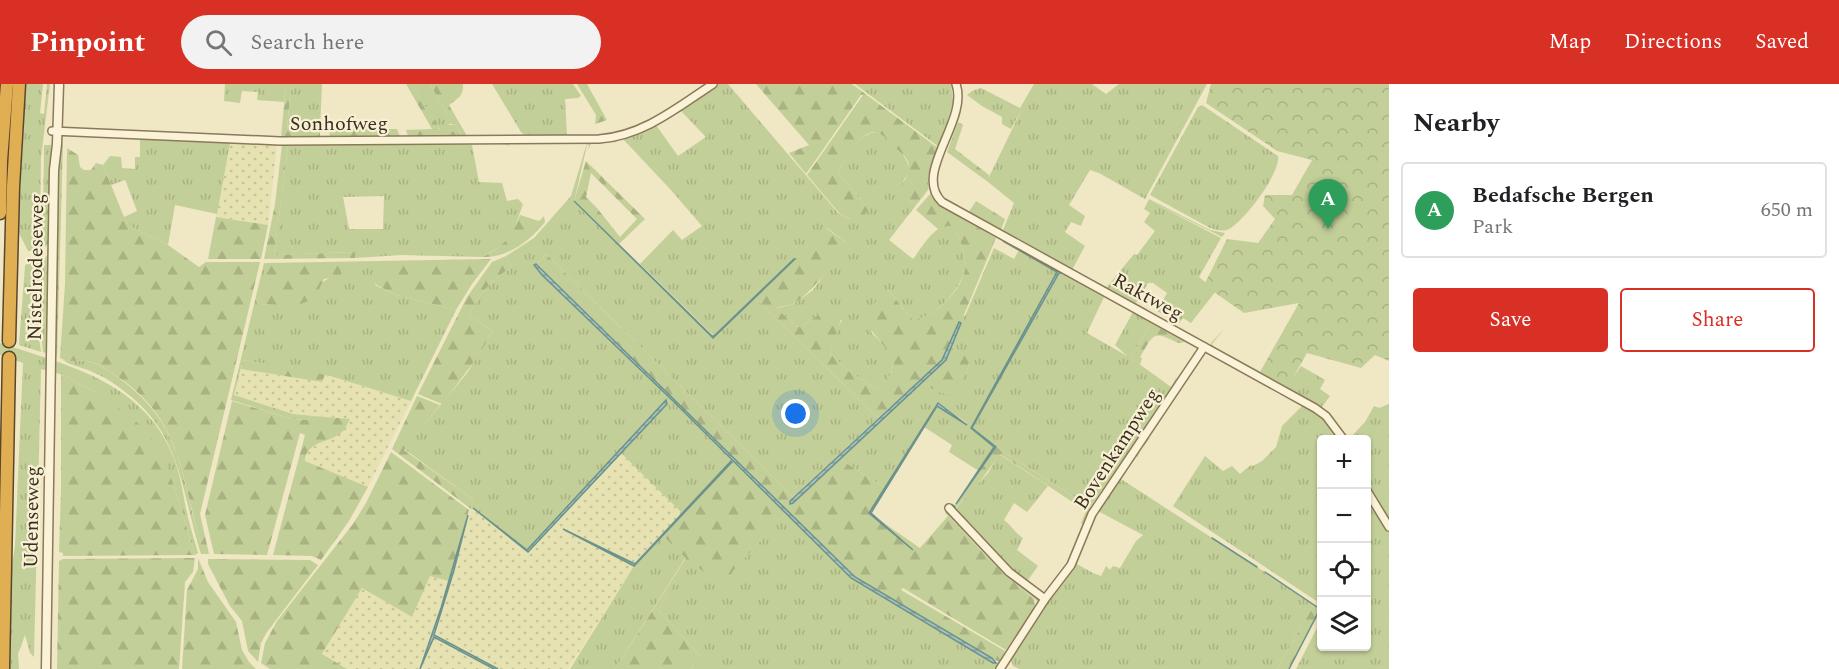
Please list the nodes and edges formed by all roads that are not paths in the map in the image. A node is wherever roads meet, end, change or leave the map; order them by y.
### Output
1 (7, 84) edge
2 (19, 84) edge
3 (713, 84) edge
4 (956, 84) edge
5 (58, 88) edge
6 (55, 131) junction
7 (0, 213) edge
8 (9, 341) dead end
9 (1204, 347) junction
10 (9, 358) dead end
11 (51, 366) joint
12 (1340, 435) edge
13 (1371, 497) edge
14 (949, 508) dead end
15 (1389, 527) edge
16 (1045, 599) junction
17 (3, 669) edge
18 (46, 669) edge
19 (1000, 669) edge

1 - 7 highway
2 - 8 highway
3 - 6 street, Sonhofweg
4 - 9 street, Raktweg
5 - 6 street, Nistelrodeseweg
6 - 11 street, Nistelrodeseweg
9 - 12 street, Raktweg
9 - 16 street, Bovenkampweg
10 - 17 highway
11 - 18 street, Udenseweg
13 - 15 street
14 - 16 street
16 - 19 street, Bovenkampweg

